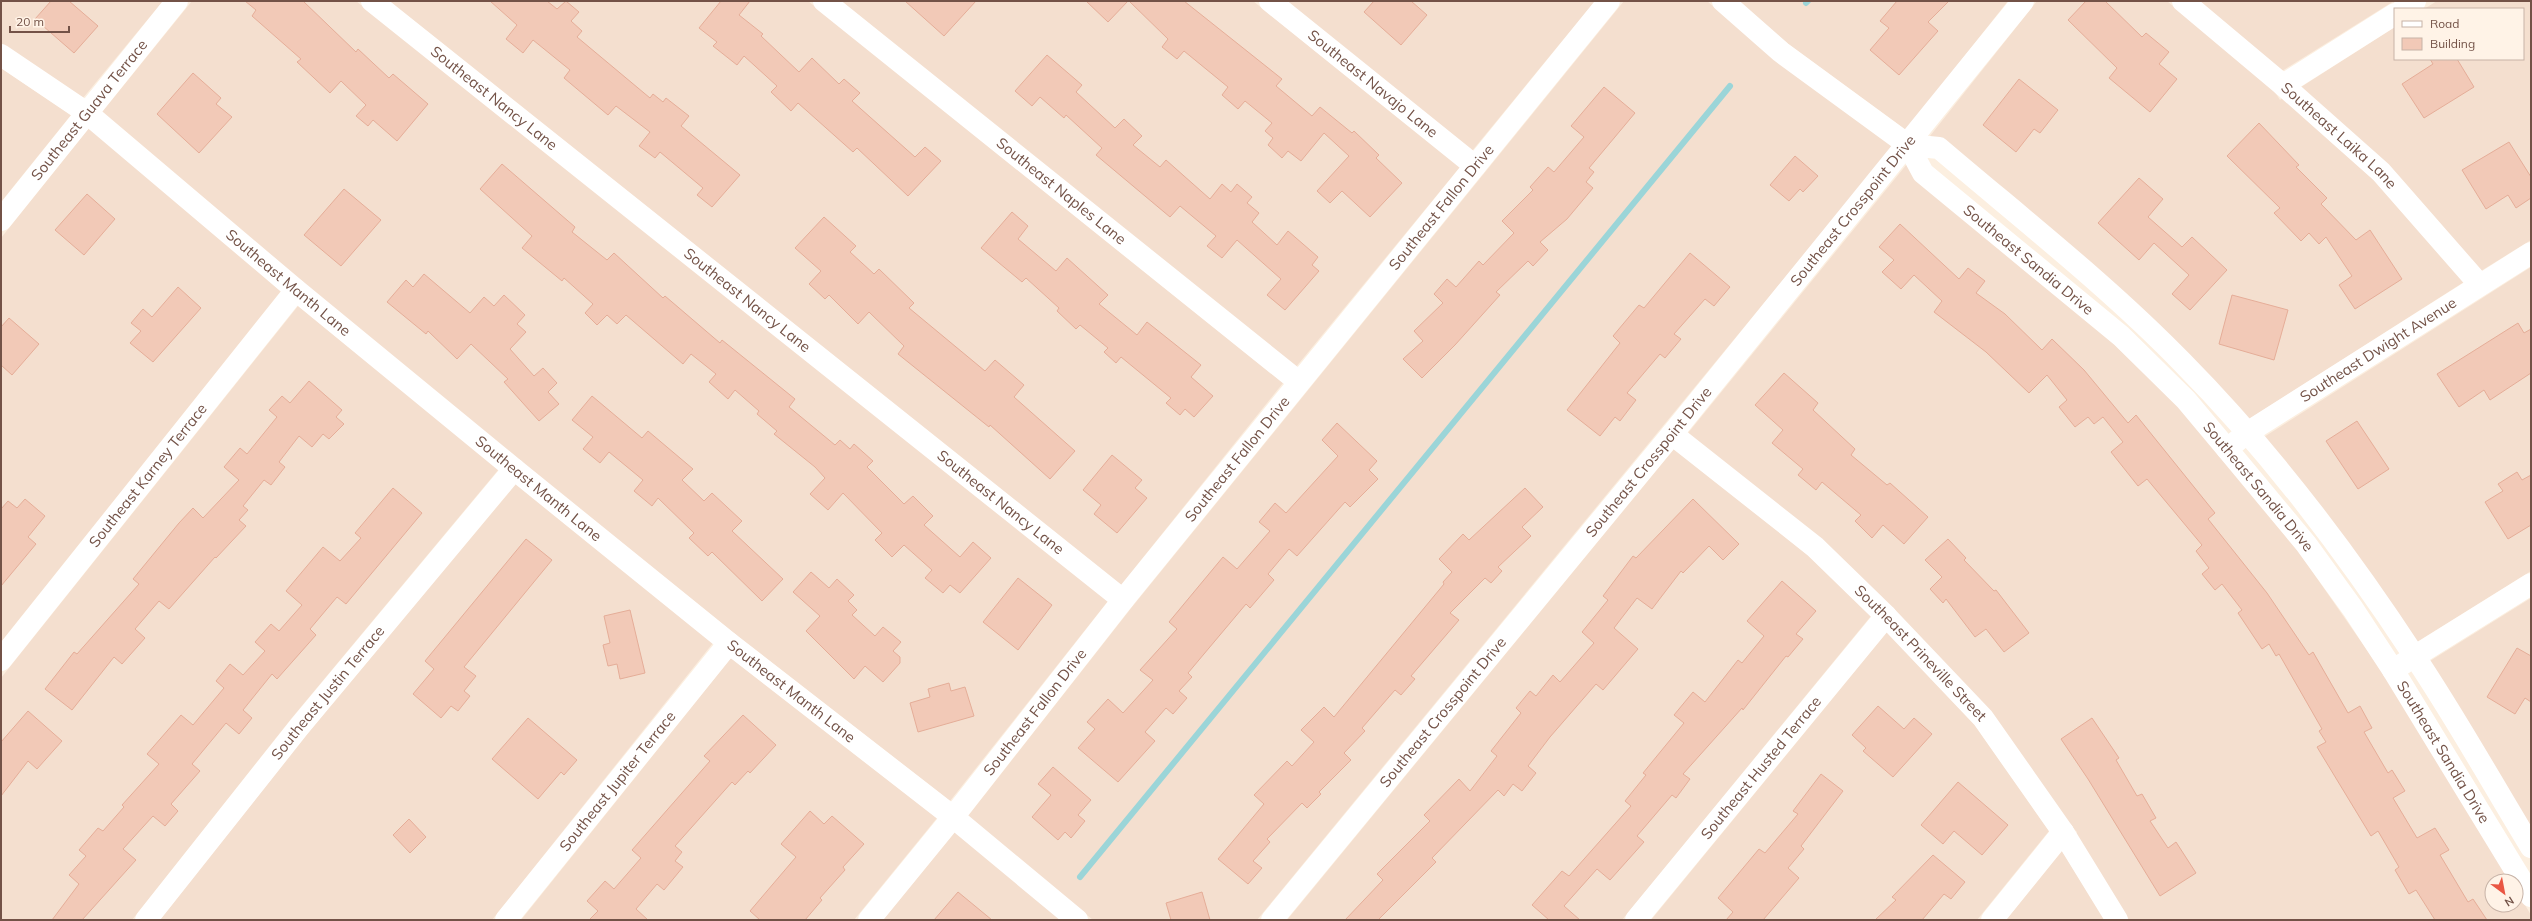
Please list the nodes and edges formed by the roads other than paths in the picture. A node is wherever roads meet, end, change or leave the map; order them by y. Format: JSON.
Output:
{"nodes":[{"id":1,"x":177,"y":1,"type":"edge"},
{"id":2,"x":372,"y":1,"type":"edge"},
{"id":3,"x":824,"y":1,"type":"edge"},
{"id":4,"x":1270,"y":1,"type":"edge"},
{"id":5,"x":1609,"y":1,"type":"edge"},
{"id":6,"x":1723,"y":1,"type":"edge"},
{"id":7,"x":2023,"y":1,"type":"edge"},
{"id":8,"x":2183,"y":1,"type":"edge"},
{"id":9,"x":2415,"y":1,"type":"edge"},
{"id":10,"x":2404,"y":8,"type":"edge"},
{"id":11,"x":2394,"y":15,"type":"edge"},
{"id":12,"x":1,"y":55,"type":"edge"},
{"id":13,"x":2283,"y":85,"type":"junction"},
{"id":14,"x":87,"y":113,"type":"junction"},
{"id":15,"x":1908,"y":145,"type":"junction"},
{"id":16,"x":1475,"y":166,"type":"junction"},
{"id":17,"x":1,"y":220,"type":"edge"},
{"id":18,"x":2531,"y":253,"type":"edge"},
{"id":19,"x":2480,"y":285,"type":"junction"},
{"id":20,"x":296,"y":290,"type":"junction"},
{"id":21,"x":1299,"y":382,"type":"junction"},
{"id":22,"x":2248,"y":433,"type":"junction"},
{"id":23,"x":1672,"y":434,"type":"junction"},
{"id":24,"x":2227,"y":449,"type":"junction"},
{"id":25,"x":514,"y":469,"type":"junction"},
{"id":26,"x":2531,"y":584,"type":"edge"},
{"id":27,"x":1123,"y":600,"type":"junction"},
{"id":28,"x":1886,"y":616,"type":"junction"},
{"id":29,"x":728,"y":643,"type":"junction"},
{"id":30,"x":2415,"y":656,"type":"junction"},
{"id":31,"x":1,"y":660,"type":"edge"},
{"id":32,"x":2393,"y":670,"type":"junction"},
{"id":33,"x":953,"y":817,"type":"junction"},
{"id":34,"x":2062,"y":832,"type":"junction"},
{"id":35,"x":2531,"y":847,"type":"edge"},
{"id":36,"x":2531,"y":896,"type":"edge"},
{"id":37,"x":146,"y":920,"type":"edge"},
{"id":38,"x":506,"y":920,"type":"edge"},
{"id":39,"x":868,"y":920,"type":"edge"},
{"id":40,"x":1077,"y":920,"type":"edge"},
{"id":41,"x":1272,"y":920,"type":"edge"},
{"id":42,"x":1636,"y":920,"type":"edge"},
{"id":43,"x":1992,"y":920,"type":"edge"},
{"id":44,"x":2117,"y":920,"type":"edge"}],
"edges":[{"from":1,"to":14,"type":"street","name":"Southeast Guava Terrace"},
{"from":2,"to":27,"type":"street","name":"Southeast Nancy Lane"},
{"from":3,"to":21,"type":"street","name":"Southeast Naples Lane"},
{"from":4,"to":16,"type":"street","name":"Southeast Navajo Lane"},
{"from":5,"to":16,"type":"street","name":"Southeast Fallon Drive"},
{"from":6,"to":15,"type":"street","name":"Southeast Sandia Drive"},
{"from":7,"to":15,"type":"street","name":"Southeast Crosspoint Drive"},
{"from":8,"to":13,"type":"street","name":"Southeast Laika Lane"},
{"from":9,"to":10,"type":"street"},
{"from":11,"to":13,"type":"street"},
{"from":12,"to":14,"type":"street","name":"Southeast Manth Lane"},
{"from":13,"to":19,"type":"street","name":"Southeast Laika Lane"},
{"from":14,"to":17,"type":"street","name":"Southeast Guava Terrace"},
{"from":14,"to":20,"type":"street","name":"Southeast Manth Lane"},
{"from":15,"to":22,"type":"street","name":"Southeast Sandia Drive"},
{"from":15,"to":23,"type":"street","name":"Southeast Crosspoint Drive"},
{"from":15,"to":24,"type":"street","name":"Southeast Sandia Drive"},
{"from":16,"to":21,"type":"street","name":"Southeast Fallon Drive"},
{"from":18,"to":19,"type":"street","name":"Southeast Dwight Avenue"},
{"from":19,"to":22,"type":"street","name":"Southeast Dwight Avenue"},
{"from":20,"to":25,"type":"street","name":"Southeast Manth Lane"},
{"from":20,"to":31,"type":"street","name":"Southeast Karney Terrace"},
{"from":21,"to":27,"type":"street","name":"Southeast Fallon Drive"},
{"from":22,"to":24,"type":"street","name":"Southeast Dwight Avenue"},
{"from":22,"to":30,"type":"street","name":"Southeast Sandia Drive"},
{"from":23,"to":28,"type":"street","name":"Southeast Prineville Street"},
{"from":23,"to":41,"type":"street","name":"Southeast Crosspoint Drive"},
{"from":24,"to":32,"type":"street","name":"Southeast Sandia Drive"},
{"from":25,"to":29,"type":"street","name":"Southeast Manth Lane"},
{"from":25,"to":37,"type":"street","name":"Southeast Justin Terrace"},
{"from":26,"to":30,"type":"street"},
{"from":27,"to":33,"type":"street","name":"Southeast Fallon Drive"},
{"from":28,"to":34,"type":"street","name":"Southeast Prineville Street"},
{"from":28,"to":42,"type":"street","name":"Southeast Husted Terrace"},
{"from":29,"to":33,"type":"street","name":"Southeast Manth Lane"},
{"from":29,"to":38,"type":"street","name":"Southeast Jupiter Terrace"},
{"from":30,"to":32,"type":"street"},
{"from":30,"to":35,"type":"street","name":"Southeast Sandia Drive"},
{"from":32,"to":36,"type":"street","name":"Southeast Sandia Drive"},
{"from":33,"to":39,"type":"street","name":"Southeast Fallon Drive"},
{"from":33,"to":40,"type":"street","name":"Southeast Manth Lane"},
{"from":34,"to":43,"type":"street"},
{"from":34,"to":44,"type":"street","name":"Southeast Prineville Street"}]}
